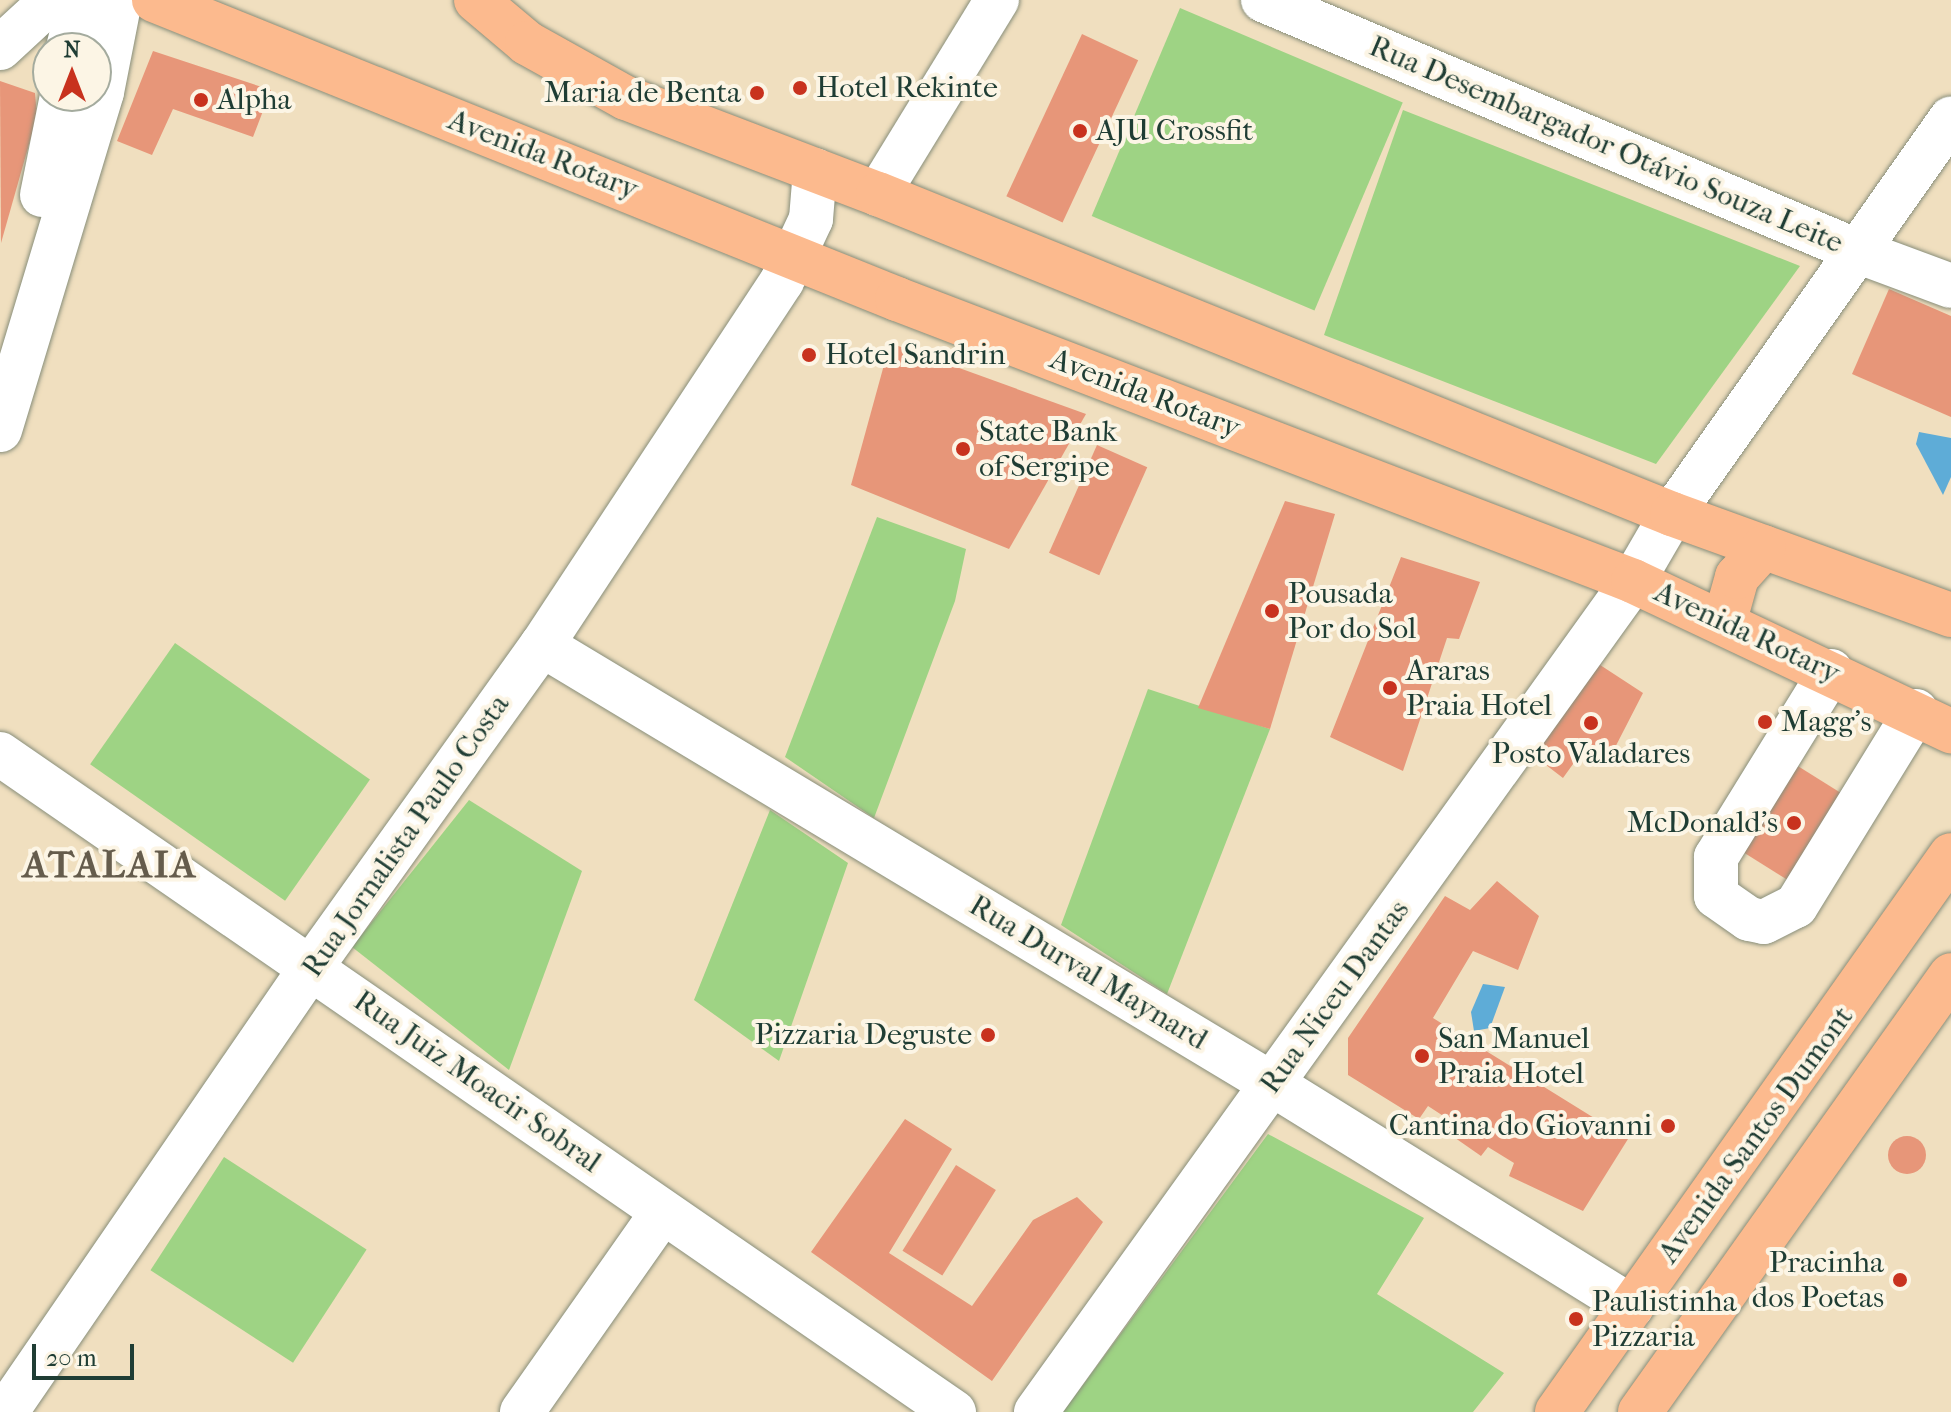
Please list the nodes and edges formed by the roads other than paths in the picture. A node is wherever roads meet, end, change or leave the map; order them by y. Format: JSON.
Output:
{"nodes":[{"id":1,"x":52,"y":0,"type":"edge"},
{"id":2,"x":80,"y":0,"type":"edge"},
{"id":3,"x":120,"y":0,"type":"edge"},
{"id":4,"x":154,"y":0,"type":"edge"},
{"id":5,"x":476,"y":0,"type":"edge"},
{"id":6,"x":997,"y":0,"type":"edge"},
{"id":7,"x":1263,"y":0,"type":"edge"},
{"id":8,"x":72,"y":32,"type":"edge"},
{"id":9,"x":0,"y":48,"type":"edge"},
{"id":10,"x":59,"y":112,"type":"edge"},
{"id":11,"x":1951,"y":118,"type":"edge"},
{"id":12,"x":815,"y":170,"type":"junction"},
{"id":13,"x":878,"y":194,"type":"junction"},
{"id":14,"x":1857,"y":251,"type":"junction"},
{"id":15,"x":798,"y":255,"type":"junction"},
{"id":16,"x":1951,"y":286,"type":"edge"},
{"id":17,"x":0,"y":340,"type":"edge"},
{"id":18,"x":0,"y":430,"type":"edge"},
{"id":19,"x":1672,"y":514,"type":"junction"},
{"id":20,"x":1764,"y":547,"type":"junction"},
{"id":21,"x":1633,"y":581,"type":"junction"},
{"id":22,"x":1951,"y":615,"type":"edge"},
{"id":23,"x":1725,"y":620,"type":"junction"},
{"id":24,"x":542,"y":645,"type":"junction"},
{"id":25,"x":1831,"y":671,"type":"junction"},
{"id":26,"x":1936,"y":714,"type":"edge"},
{"id":27,"x":0,"y":754,"type":"edge"},
{"id":28,"x":1951,"y":855,"type":"edge"},
{"id":29,"x":312,"y":966,"type":"junction"},
{"id":30,"x":1951,"y":975,"type":"edge"},
{"id":31,"x":1272,"y":1084,"type":"junction"},
{"id":32,"x":662,"y":1213,"type":"junction"},
{"id":33,"x":1632,"y":1307,"type":"junction"},
{"id":34,"x":6,"y":1412,"type":"edge"},
{"id":35,"x":522,"y":1412,"type":"edge"},
{"id":36,"x":954,"y":1412,"type":"edge"},
{"id":37,"x":1036,"y":1412,"type":"edge"},
{"id":38,"x":1557,"y":1412,"type":"edge"},
{"id":39,"x":1640,"y":1412,"type":"edge"}],
"edges":[{"from":1,"to":9,"type":"street"},
{"from":2,"to":8,"type":"street"},
{"from":3,"to":18,"type":"street"},
{"from":4,"to":15,"type":"main road","name":"Avenida Rotary"},
{"from":5,"to":12,"type":"main road"},
{"from":6,"to":13,"type":"street"},
{"from":7,"to":14,"type":"street","name":"Rua Desembargador Otávio Souza Leite"},
{"from":10,"to":17,"type":"street"},
{"from":11,"to":14,"type":"street","name":"Rua Niceu Dantas"},
{"from":12,"to":13,"type":"main road"},
{"from":12,"to":15,"type":"street","name":"Rua Jornalista Paulo Costa"},
{"from":13,"to":19,"type":"main road"},
{"from":14,"to":16,"type":"street","name":"Rua Desembargador Otávio Souza Leite"},
{"from":14,"to":19,"type":"street","name":"Rua Niceu Dantas"},
{"from":15,"to":21,"type":"main road","name":"Avenida Rotary"},
{"from":15,"to":24,"type":"street","name":"Rua Jornalista Paulo Costa"},
{"from":19,"to":20,"type":"main road"},
{"from":19,"to":21,"type":"street","name":"Rua Niceu Dantas"},
{"from":20,"to":22,"type":"main road"},
{"from":20,"to":23,"type":"main road"},
{"from":21,"to":23,"type":"main road","name":"Avenida Rotary"},
{"from":21,"to":31,"type":"street","name":"Rua Niceu Dantas"},
{"from":23,"to":25,"type":"main road","name":"Avenida Rotary"},
{"from":24,"to":29,"type":"street","name":"Rua Jornalista Paulo Costa"},
{"from":24,"to":31,"type":"street","name":"Rua Durval Maynard"},
{"from":25,"to":26,"type":"main road","name":"Avenida Rotary"},
{"from":25,"to":26,"type":"street"},
{"from":27,"to":29,"type":"street","name":"Rua Juiz Moacir Sobral"},
{"from":28,"to":33,"type":"main road","name":"Avenida Santos Dumont"},
{"from":29,"to":32,"type":"street","name":"Rua Juiz Moacir Sobral"},
{"from":29,"to":34,"type":"street","name":"Rua Jornalista Paulo Costa"},
{"from":30,"to":39,"type":"main road"},
{"from":31,"to":33,"type":"street","name":"Rua Durval Maynard"},
{"from":31,"to":37,"type":"street","name":"Rua Niceu Dantas"},
{"from":32,"to":35,"type":"street"},
{"from":32,"to":36,"type":"street","name":"Rua Juiz Moacir Sobral"},
{"from":33,"to":38,"type":"main road","name":"Avenida Santos Dumont"}]}
